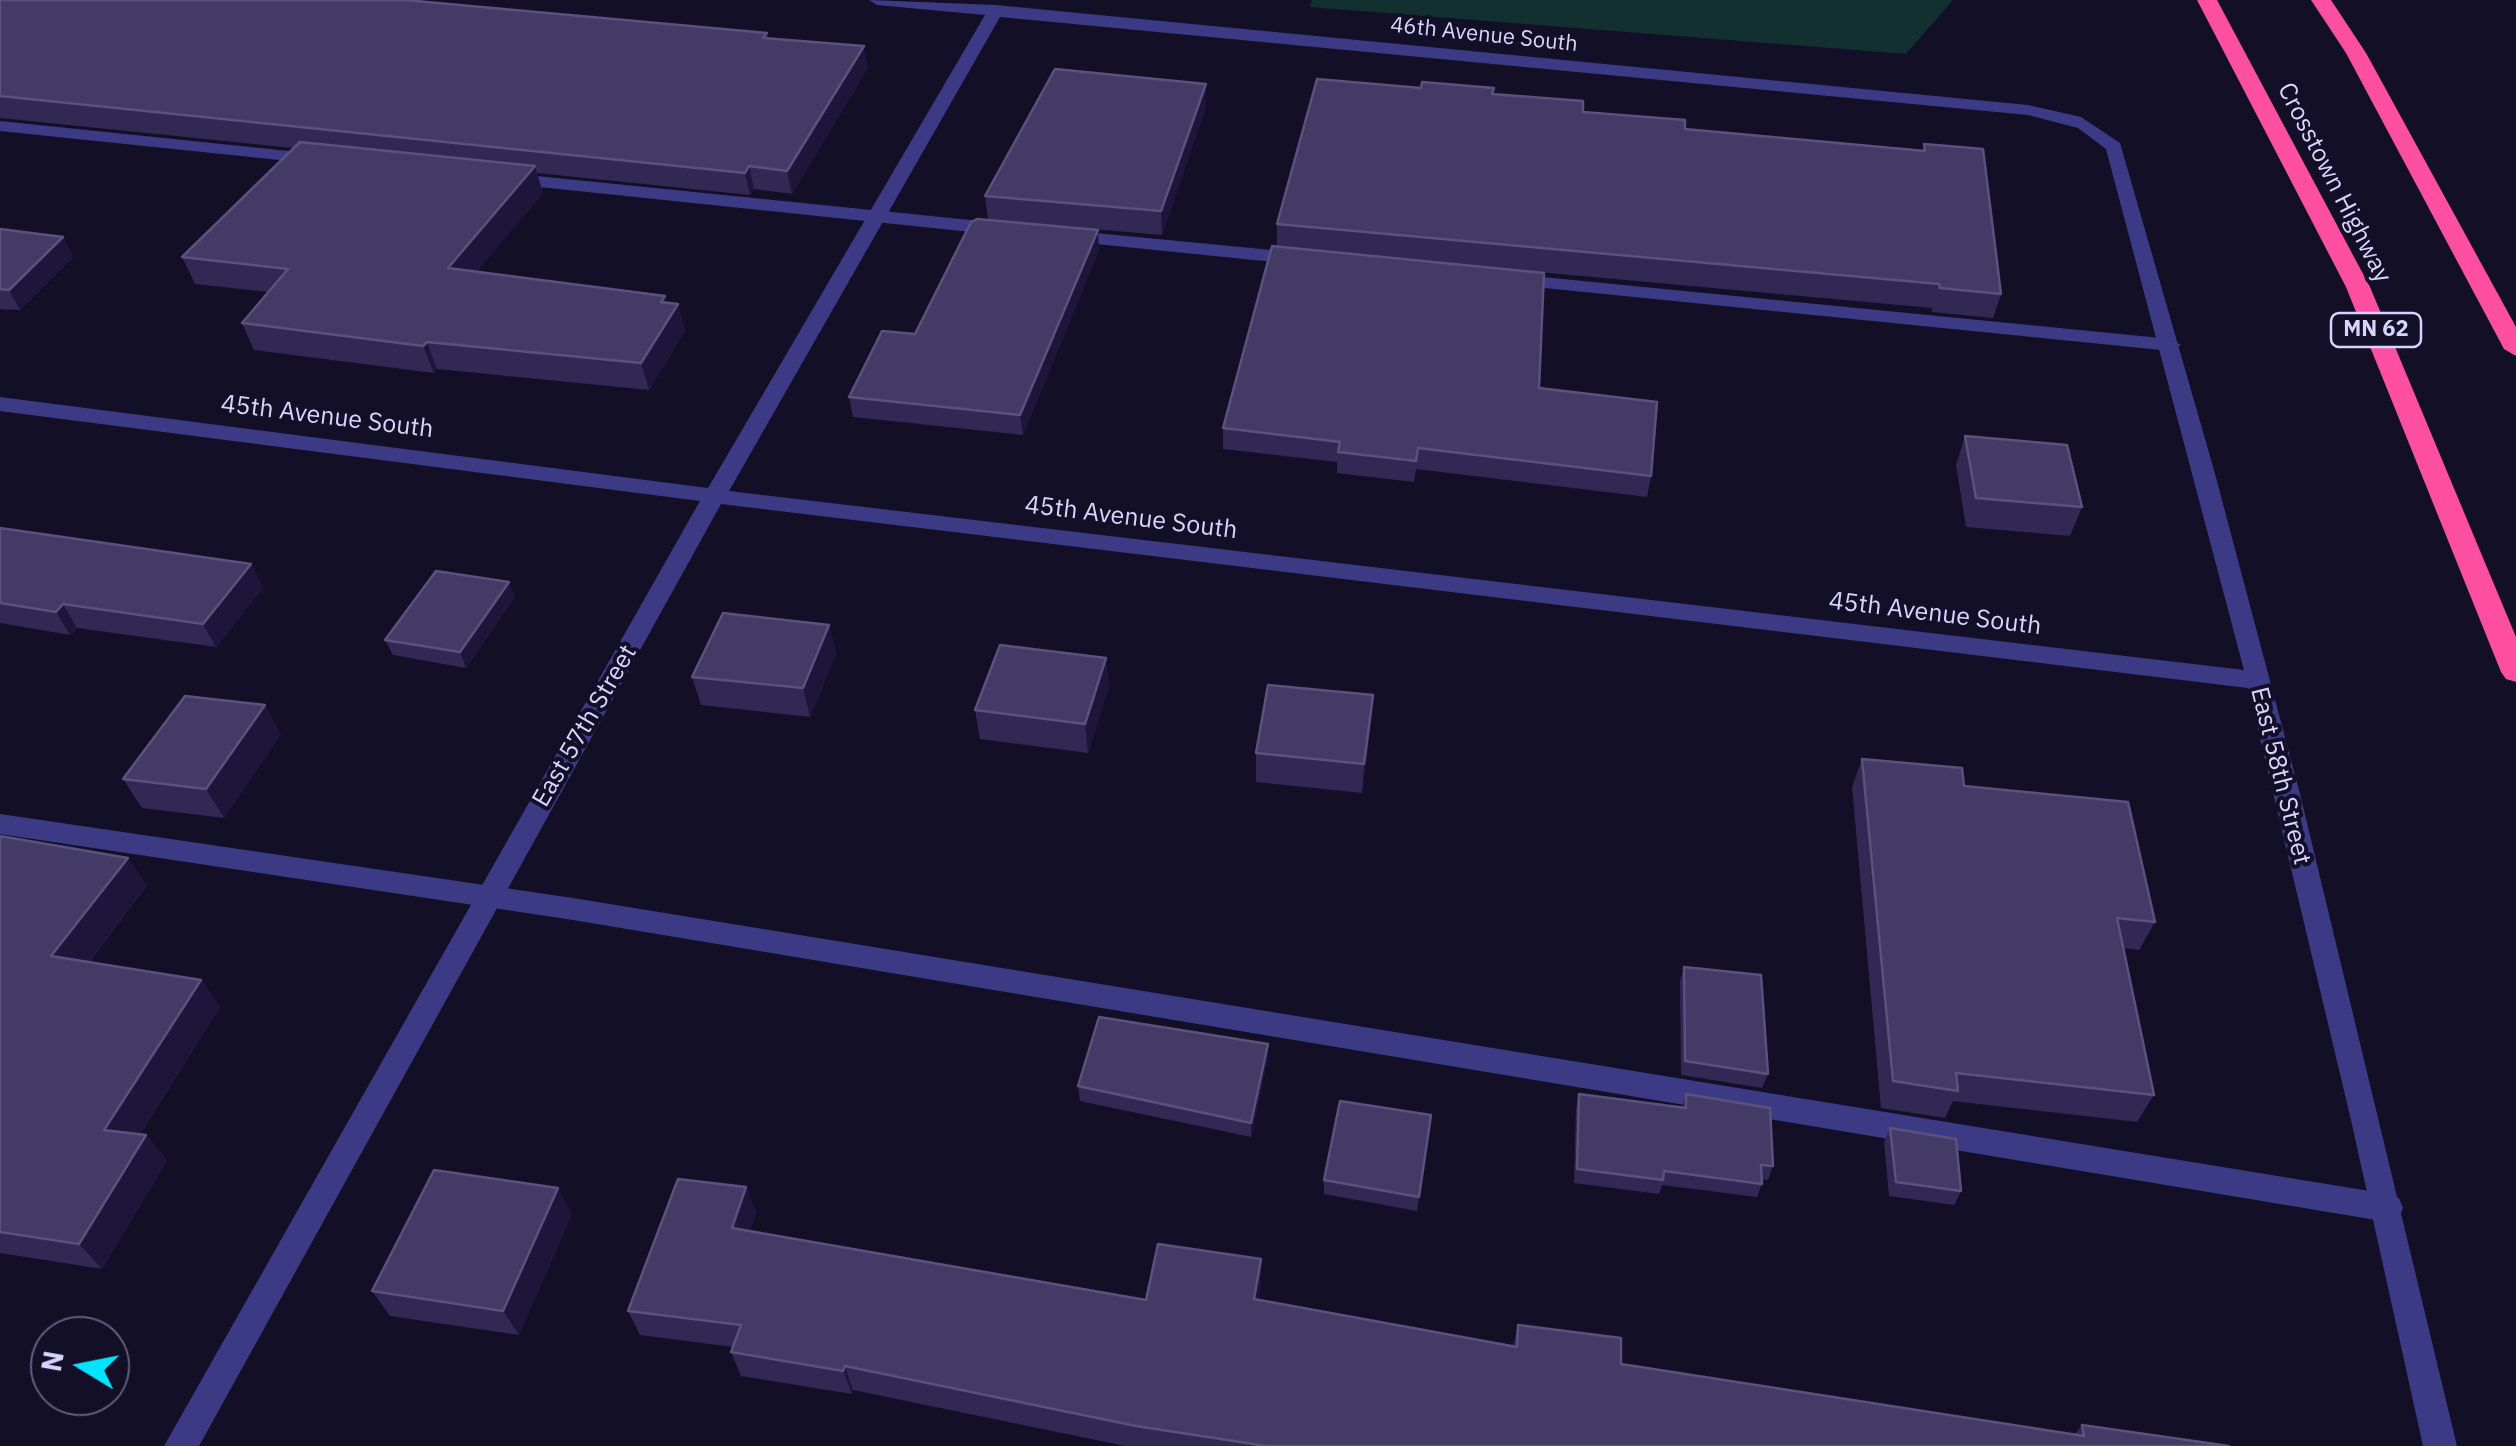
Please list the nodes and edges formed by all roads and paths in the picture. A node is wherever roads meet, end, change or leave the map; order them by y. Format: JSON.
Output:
{"nodes":[{"id":1,"x":877,"y":0,"type":"edge"},
{"id":2,"x":2208,"y":0,"type":"edge"},
{"id":3,"x":2321,"y":0,"type":"edge"},
{"id":4,"x":996,"y":10,"type":"junction"},
{"id":5,"x":2085,"y":122,"type":"joint"},
{"id":6,"x":0,"y":126,"type":"edge"},
{"id":7,"x":330,"y":160,"type":"edge"},
{"id":8,"x":486,"y":177,"type":"edge"},
{"id":9,"x":872,"y":218,"type":"junction"},
{"id":10,"x":1328,"y":262,"type":"edge"},
{"id":11,"x":1484,"y":277,"type":"edge"},
{"id":12,"x":2171,"y":345,"type":"junction"},
{"id":13,"x":2516,"y":349,"type":"edge"},
{"id":14,"x":0,"y":404,"type":"edge"},
{"id":15,"x":716,"y":495,"type":"junction"},
{"id":16,"x":2516,"y":672,"type":"edge"},
{"id":17,"x":2256,"y":680,"type":"junction"},
{"id":18,"x":0,"y":824,"type":"edge"},
{"id":19,"x":488,"y":896,"type":"junction"},
{"id":20,"x":2388,"y":1208,"type":"junction"},
{"id":21,"x":181,"y":1446,"type":"edge"},
{"id":22,"x":2440,"y":1446,"type":"edge"}],
"edges":[{"from":1,"to":4,"type":"street","name":"46th Avenue South"},
{"from":2,"to":16,"type":"highway","name":"Crosstown Highway","number":"MN 62"},
{"from":3,"to":13,"type":"highway"},
{"from":4,"to":5,"type":"street","name":"46th Avenue South"},
{"from":4,"to":9,"type":"street","name":"East 57th Street"},
{"from":5,"to":12,"type":"street","name":"East 58th Street"},
{"from":6,"to":7,"type":"street"},
{"from":8,"to":9,"type":"street"},
{"from":9,"to":10,"type":"street"},
{"from":9,"to":15,"type":"street","name":"East 57th Street"},
{"from":11,"to":12,"type":"street"},
{"from":12,"to":17,"type":"street","name":"East 58th Street"},
{"from":14,"to":15,"type":"street","name":"45th Avenue South"},
{"from":15,"to":17,"type":"street","name":"45th Avenue South"},
{"from":15,"to":19,"type":"street","name":"East 57th Street"},
{"from":17,"to":20,"type":"street","name":"East 58th Street"},
{"from":18,"to":19,"type":"street"},
{"from":19,"to":20,"type":"street"},
{"from":19,"to":21,"type":"street","name":"East 57th Street"},
{"from":20,"to":22,"type":"street","name":"East 58th Street"}]}
